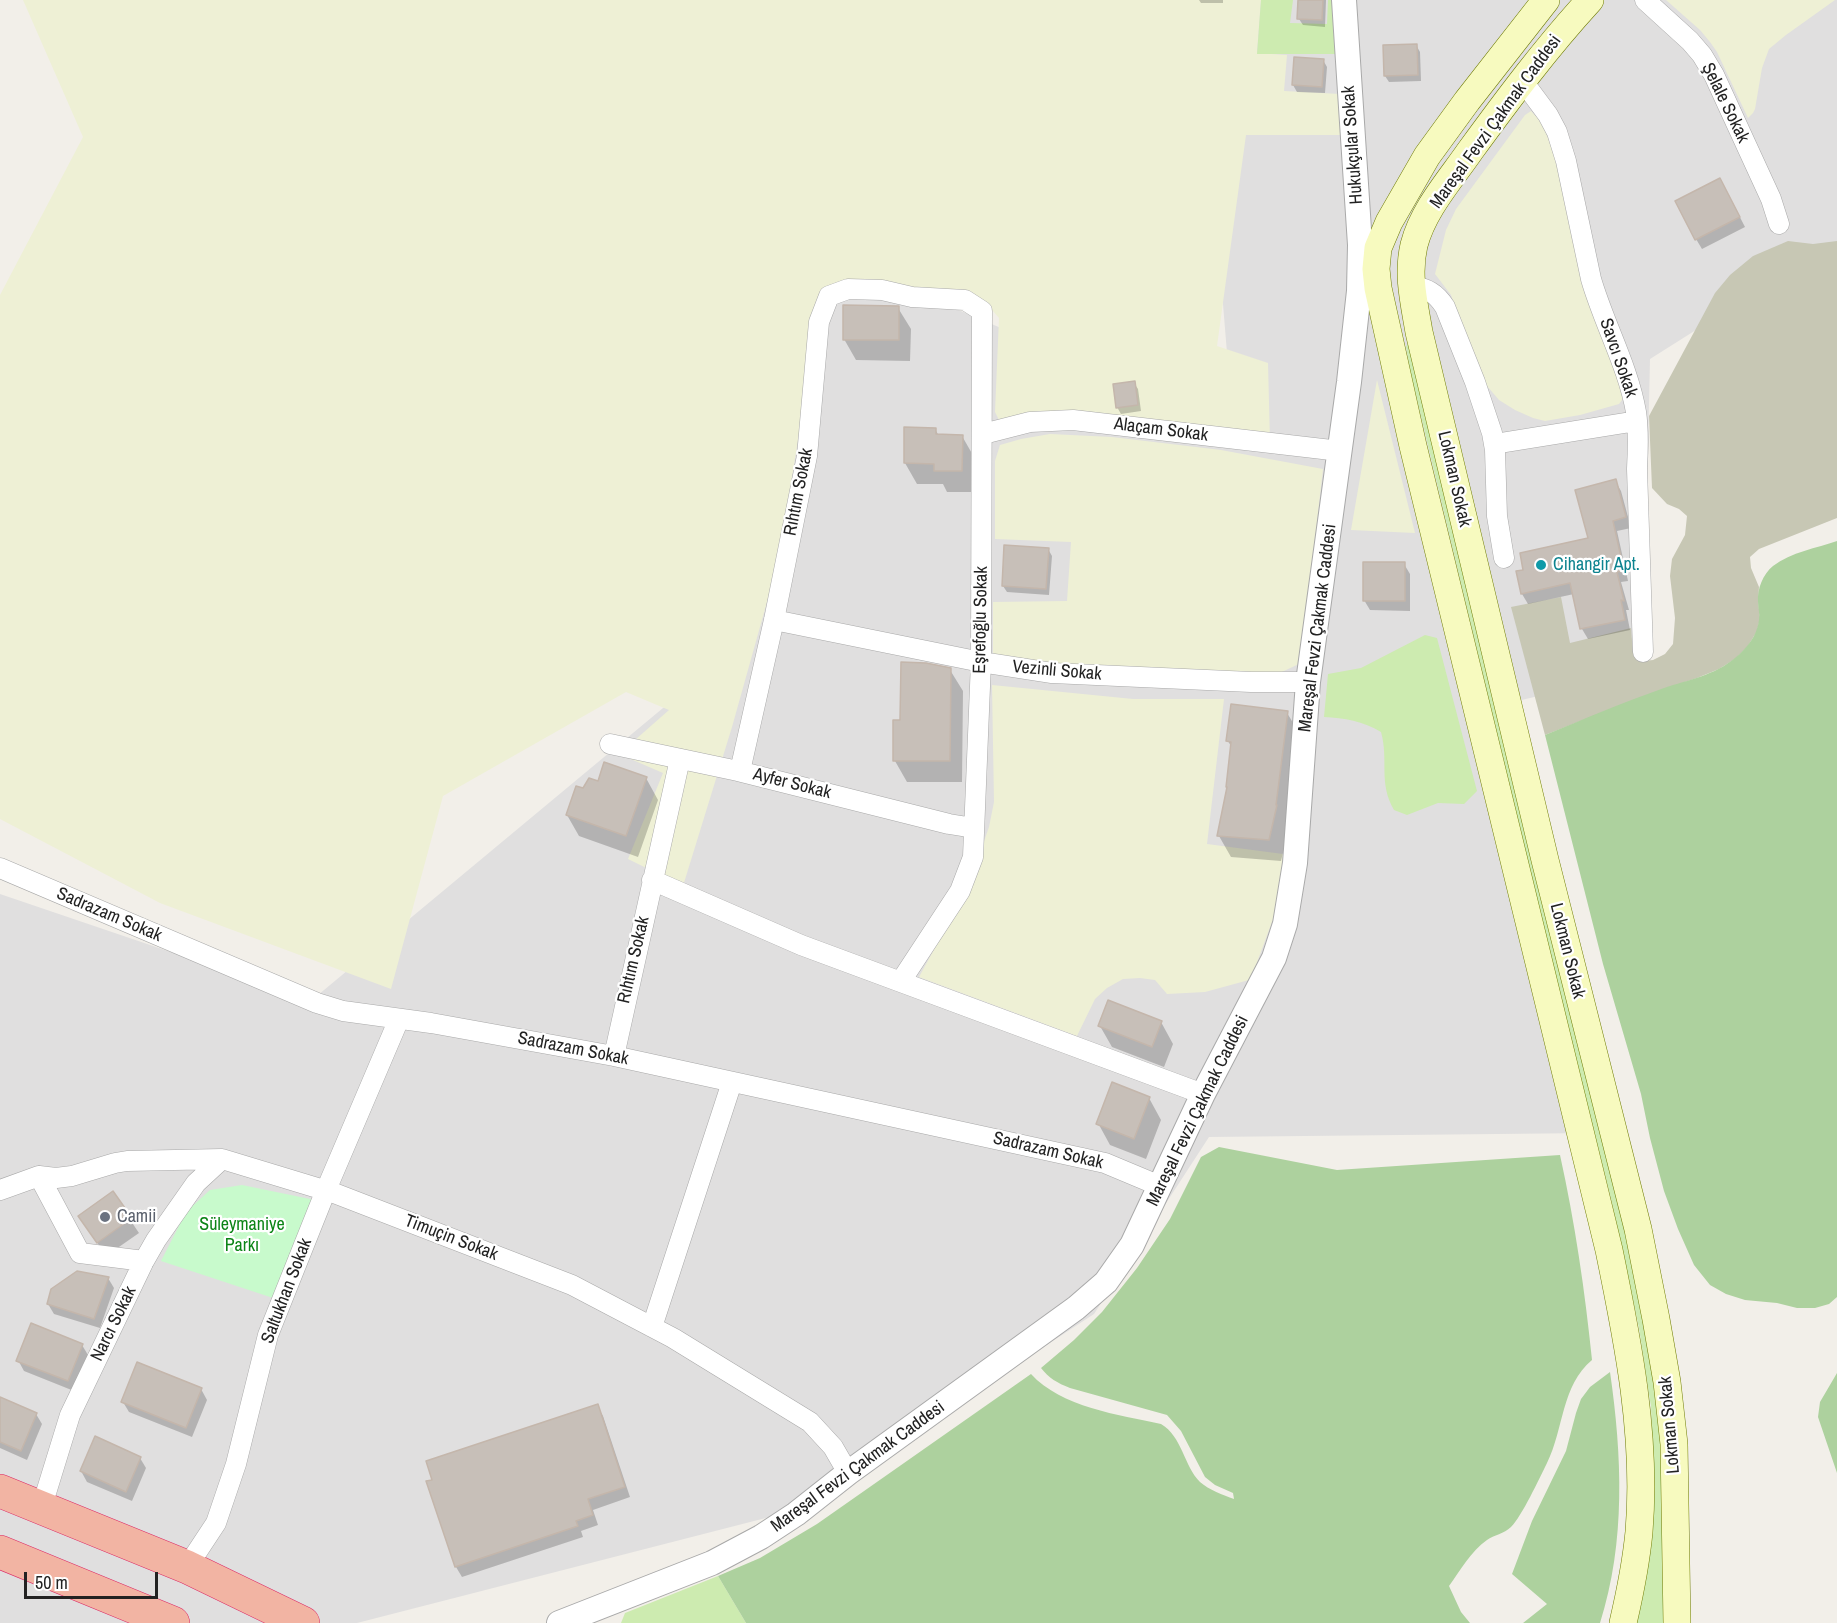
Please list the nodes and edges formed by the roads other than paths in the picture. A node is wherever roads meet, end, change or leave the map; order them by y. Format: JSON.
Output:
{"nodes":[{"id":1,"x":1344,"y":0,"type":"edge"},
{"id":2,"x":1546,"y":0,"type":"edge"},
{"id":3,"x":1590,"y":0,"type":"edge"},
{"id":4,"x":1646,"y":0,"type":"edge"},
{"id":5,"x":1522,"y":80,"type":"junction"},
{"id":6,"x":1779,"y":224,"type":"dead end"},
{"id":7,"x":1411,"y":286,"type":"junction"},
{"id":8,"x":1369,"y":290,"type":"junction"},
{"id":9,"x":912,"y":297,"type":"joint"},
{"id":10,"x":1637,"y":421,"type":"junction"},
{"id":11,"x":982,"y":434,"type":"junction"},
{"id":12,"x":1494,"y":444,"type":"junction"},
{"id":13,"x":1340,"y":451,"type":"junction"},
{"id":14,"x":1504,"y":558,"type":"dead end"},
{"id":15,"x":774,"y":620,"type":"junction"},
{"id":16,"x":1643,"y":652,"type":"dead end"},
{"id":17,"x":981,"y":662,"type":"junction"},
{"id":18,"x":1308,"y":682,"type":"junction"},
{"id":19,"x":610,"y":744,"type":"dead end"},
{"id":20,"x":680,"y":759,"type":"junction"},
{"id":21,"x":740,"y":771,"type":"junction"},
{"id":22,"x":974,"y":828,"type":"junction"},
{"id":23,"x":0,"y":868,"type":"edge"},
{"id":24,"x":652,"y":880,"type":"junction"},
{"id":25,"x":900,"y":981,"type":"junction"},
{"id":26,"x":399,"y":1019,"type":"junction"},
{"id":27,"x":614,"y":1056,"type":"junction"},
{"id":28,"x":732,"y":1082,"type":"junction"},
{"id":29,"x":1203,"y":1094,"type":"junction"},
{"id":30,"x":222,"y":1159,"type":"junction"},
{"id":31,"x":39,"y":1176,"type":"junction"},
{"id":32,"x":1160,"y":1186,"type":"junction"},
{"id":33,"x":0,"y":1190,"type":"edge"},
{"id":34,"x":326,"y":1190,"type":"junction"},
{"id":35,"x":144,"y":1261,"type":"junction"},
{"id":36,"x":652,"y":1327,"type":"junction"},
{"id":37,"x":848,"y":1473,"type":"junction"},
{"id":38,"x":0,"y":1491,"type":"edge"},
{"id":39,"x":41,"y":1509,"type":"junction"},
{"id":40,"x":0,"y":1552,"type":"edge"},
{"id":41,"x":1676,"y":1564,"type":"junction"},
{"id":42,"x":187,"y":1567,"type":"junction"},
{"id":43,"x":0,"y":1572,"type":"edge"},
{"id":44,"x":66,"y":1579,"type":"junction"},
{"id":45,"x":300,"y":1621,"type":"edge"},
{"id":46,"x":173,"y":1623,"type":"edge"},
{"id":47,"x":559,"y":1623,"type":"edge"},
{"id":48,"x":1623,"y":1623,"type":"edge"},
{"id":49,"x":1677,"y":1623,"type":"edge"},
{"id":50,"x":1695,"y":1623,"type":"edge"}],
"edges":[{"from":1,"to":8,"type":"street","name":"Hukukçular Sokak"},
{"from":2,"to":8,"type":"main road","name":"Mareşal Fevzi Çakmak Caddesi"},
{"from":3,"to":5,"type":"main road","name":"Mareşal Fevzi Çakmak Caddesi"},
{"from":4,"to":6,"type":"street","name":"Şelale Sokak"},
{"from":5,"to":7,"type":"main road","name":"Mareşal Fevzi Çakmak Caddesi"},
{"from":5,"to":10,"type":"street","name":"Savcı Sokak"},
{"from":7,"to":8,"type":"street","name":"Lokman Sokak"},
{"from":7,"to":12,"type":"street","name":"Lokman Sokak"},
{"from":7,"to":41,"type":"main road","name":"Lokman Sokak"},
{"from":8,"to":13,"type":"street","name":"Mareşal Fevzi Çakmak Caddesi"},
{"from":8,"to":48,"type":"main road","name":"Lokman Sokak"},
{"from":9,"to":11,"type":"street","name":"Eşrefoğlu Sokak"},
{"from":9,"to":15,"type":"street","name":"Rıhtım Sokak"},
{"from":10,"to":12,"type":"street"},
{"from":10,"to":16,"type":"street","name":"Savcı Sokak"},
{"from":11,"to":13,"type":"street","name":"Alaçam Sokak"},
{"from":11,"to":17,"type":"street","name":"Eşrefoğlu Sokak"},
{"from":12,"to":14,"type":"street","name":"Lokman Sokak"},
{"from":13,"to":18,"type":"street","name":"Mareşal Fevzi Çakmak Caddesi"},
{"from":15,"to":17,"type":"street","name":"Vezinli Sokak"},
{"from":15,"to":21,"type":"street","name":"Rıhtım Sokak"},
{"from":17,"to":18,"type":"street","name":"Vezinli Sokak"},
{"from":17,"to":22,"type":"street","name":"Eşrefoğlu Sokak"},
{"from":18,"to":29,"type":"street","name":"Mareşal Fevzi Çakmak Caddesi"},
{"from":19,"to":20,"type":"street","name":"Ayfer Sokak"},
{"from":20,"to":21,"type":"street","name":"Ayfer Sokak"},
{"from":20,"to":24,"type":"street","name":"Rıhtım Sokak"},
{"from":21,"to":22,"type":"street","name":"Ayfer Sokak"},
{"from":22,"to":25,"type":"street","name":"Eşrefoğlu Sokak"},
{"from":23,"to":26,"type":"street","name":"Sadrazam Sokak"},
{"from":24,"to":25,"type":"street"},
{"from":24,"to":27,"type":"street","name":"Rıhtım Sokak"},
{"from":25,"to":29,"type":"street"},
{"from":26,"to":27,"type":"street","name":"Sadrazam Sokak"},
{"from":26,"to":34,"type":"street","name":"Saltukhan Sokak"},
{"from":27,"to":28,"type":"street","name":"Sadrazam Sokak"},
{"from":28,"to":32,"type":"street","name":"Sadrazam Sokak"},
{"from":28,"to":36,"type":"street"},
{"from":29,"to":32,"type":"street","name":"Mareşal Fevzi Çakmak Caddesi"},
{"from":30,"to":31,"type":"street","name":"Timuçin Sokak"},
{"from":30,"to":34,"type":"street","name":"Timuçin Sokak"},
{"from":30,"to":35,"type":"street","name":"Narcı Sokak"},
{"from":31,"to":33,"type":"street","name":"Timuçin Sokak"},
{"from":31,"to":35,"type":"street"},
{"from":32,"to":37,"type":"street","name":"Mareşal Fevzi Çakmak Caddesi"},
{"from":34,"to":36,"type":"street","name":"Timuçin Sokak"},
{"from":34,"to":42,"type":"street","name":"Saltukhan Sokak"},
{"from":35,"to":39,"type":"street","name":"Narcı Sokak"},
{"from":36,"to":37,"type":"street","name":"Timuçin Sokak"},
{"from":37,"to":47,"type":"street","name":"Mareşal Fevzi Çakmak Caddesi"},
{"from":38,"to":39,"type":"highway"},
{"from":39,"to":42,"type":"highway"},
{"from":40,"to":44,"type":"highway"},
{"from":41,"to":49,"type":"main road","name":"Lokman Sokak"},
{"from":41,"to":50,"type":"main road"},
{"from":42,"to":45,"type":"highway"},
{"from":43,"to":44,"type":"highway"},
{"from":44,"to":46,"type":"highway"}]}
